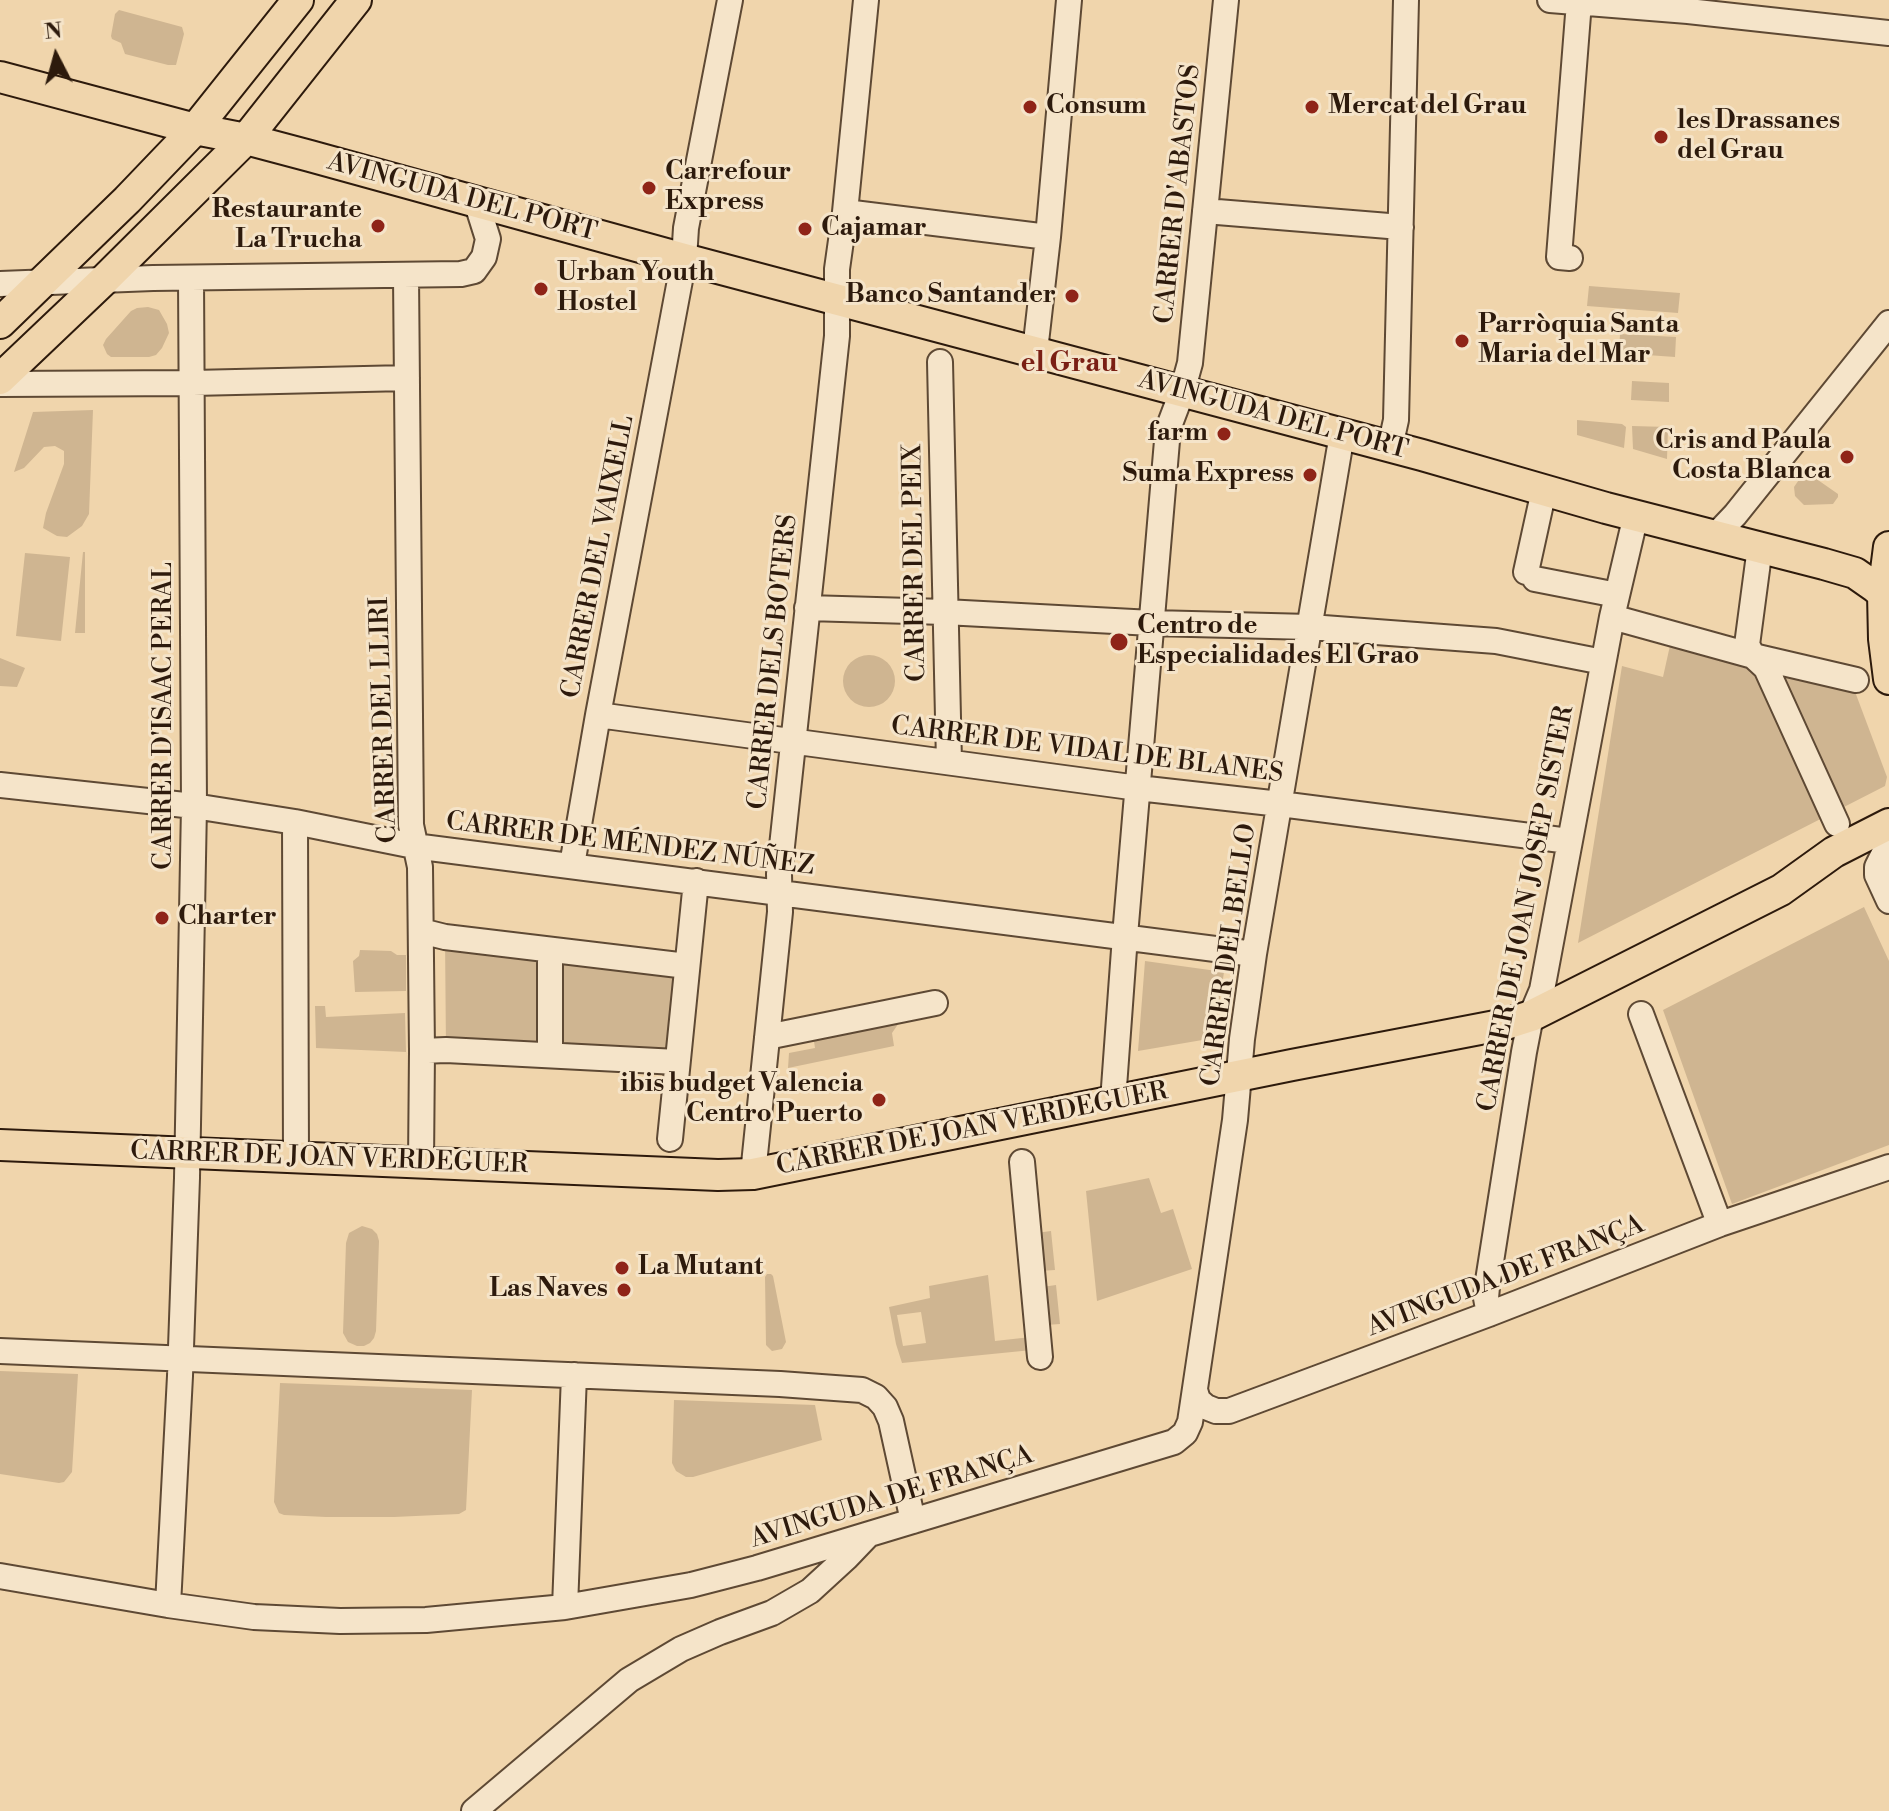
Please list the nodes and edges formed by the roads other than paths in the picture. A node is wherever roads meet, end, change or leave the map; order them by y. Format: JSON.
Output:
{"nodes":[{"id":1,"x":298,"y":0,"type":"edge"},
{"id":2,"x":356,"y":0,"type":"edge"},
{"id":3,"x":730,"y":0,"type":"edge"},
{"id":4,"x":866,"y":0,"type":"edge"},
{"id":5,"x":1069,"y":0,"type":"edge"},
{"id":6,"x":1226,"y":0,"type":"edge"},
{"id":7,"x":1406,"y":0,"type":"edge"},
{"id":8,"x":1550,"y":0,"type":"edge"},
{"id":9,"x":1565,"y":1,"type":"edge"},
{"id":10,"x":1689,"y":5,"type":"edge"},
{"id":11,"x":1889,"y":33,"type":"edge"},
{"id":12,"x":0,"y":77,"type":"edge"},
{"id":13,"x":195,"y":129,"type":"junction"},
{"id":14,"x":246,"y":139,"type":"junction"},
{"id":15,"x":476,"y":201,"type":"junction"},
{"id":16,"x":1205,"y":211,"type":"junction"},
{"id":17,"x":845,"y":212,"type":"junction"},
{"id":18,"x":1401,"y":227,"type":"junction"},
{"id":19,"x":1048,"y":237,"type":"junction"},
{"id":20,"x":1570,"y":258,"type":"dead end"},
{"id":21,"x":684,"y":259,"type":"junction"},
{"id":22,"x":406,"y":276,"type":"junction"},
{"id":23,"x":191,"y":278,"type":"junction"},
{"id":24,"x":103,"y":281,"type":"junction"},
{"id":25,"x":41,"y":283,"type":"junction"},
{"id":26,"x":0,"y":284,"type":"edge"},
{"id":27,"x":837,"y":299,"type":"junction"},
{"id":28,"x":0,"y":323,"type":"edge"},
{"id":29,"x":1889,"y":323,"type":"edge"},
{"id":30,"x":1035,"y":351,"type":"junction"},
{"id":31,"x":940,"y":362,"type":"dead end"},
{"id":32,"x":407,"y":378,"type":"junction"},
{"id":33,"x":0,"y":381,"type":"edge"},
{"id":34,"x":193,"y":383,"type":"junction"},
{"id":35,"x":1182,"y":392,"type":"junction"},
{"id":36,"x":1342,"y":434,"type":"junction"},
{"id":37,"x":1390,"y":447,"type":"junction"},
{"id":38,"x":1544,"y":490,"type":"junction"},
{"id":39,"x":1636,"y":515,"type":"junction"},
{"id":40,"x":1715,"y":536,"type":"junction"},
{"id":41,"x":1760,"y":547,"type":"junction"},
{"id":42,"x":1882,"y":577,"type":"edge"},
{"id":43,"x":1614,"y":606,"type":"junction"},
{"id":44,"x":807,"y":608,"type":"junction"},
{"id":45,"x":945,"y":612,"type":"junction"},
{"id":46,"x":1152,"y":623,"type":"junction"},
{"id":47,"x":1310,"y":627,"type":"junction"},
{"id":48,"x":1753,"y":656,"type":"junction"},
{"id":49,"x":1603,"y":662,"type":"junction"},
{"id":50,"x":1889,"y":679,"type":"edge"},
{"id":51,"x":1856,"y":680,"type":"dead end"},
{"id":52,"x":598,"y":715,"type":"junction"},
{"id":53,"x":793,"y":742,"type":"junction"},
{"id":54,"x":949,"y":762,"type":"junction"},
{"id":55,"x":0,"y":785,"type":"edge"},
{"id":56,"x":1138,"y":788,"type":"junction"},
{"id":57,"x":1280,"y":804,"type":"junction"},
{"id":58,"x":194,"y":806,"type":"junction"},
{"id":59,"x":295,"y":822,"type":"junction"},
{"id":60,"x":1837,"y":824,"type":"dead end"},
{"id":61,"x":1889,"y":824,"type":"edge"},
{"id":62,"x":1569,"y":841,"type":"junction"},
{"id":63,"x":1889,"y":845,"type":"edge"},
{"id":64,"x":414,"y":846,"type":"junction"},
{"id":65,"x":572,"y":865,"type":"junction"},
{"id":66,"x":696,"y":881,"type":"junction"},
{"id":67,"x":1781,"y":890,"type":"junction"},
{"id":68,"x":779,"y":892,"type":"junction"},
{"id":69,"x":1889,"y":901,"type":"edge"},
{"id":70,"x":421,"y":931,"type":"junction"},
{"id":71,"x":1125,"y":936,"type":"junction"},
{"id":72,"x":550,"y":950,"type":"junction"},
{"id":73,"x":1254,"y":954,"type":"junction"},
{"id":74,"x":687,"y":966,"type":"junction"},
{"id":75,"x":935,"y":1003,"type":"dead end"},
{"id":76,"x":1641,"y":1014,"type":"dead end"},
{"id":77,"x":1531,"y":1016,"type":"junction"},
{"id":78,"x":767,"y":1037,"type":"junction"},
{"id":79,"x":422,"y":1051,"type":"junction"},
{"id":80,"x":550,"y":1055,"type":"junction"},
{"id":81,"x":677,"y":1062,"type":"junction"},
{"id":82,"x":1239,"y":1075,"type":"junction"},
{"id":83,"x":1113,"y":1101,"type":"junction"},
{"id":84,"x":670,"y":1139,"type":"dead end"},
{"id":85,"x":0,"y":1145,"type":"edge"},
{"id":86,"x":188,"y":1153,"type":"junction"},
{"id":87,"x":296,"y":1157,"type":"junction"},
{"id":88,"x":1022,"y":1162,"type":"dead end"},
{"id":89,"x":421,"y":1163,"type":"junction"},
{"id":90,"x":1889,"y":1167,"type":"edge"},
{"id":91,"x":753,"y":1174,"type":"junction"},
{"id":92,"x":1718,"y":1220,"type":"junction"},
{"id":93,"x":1489,"y":1314,"type":"junction"},
{"id":94,"x":0,"y":1351,"type":"edge"},
{"id":95,"x":1040,"y":1357,"type":"dead end"},
{"id":96,"x":181,"y":1359,"type":"junction"},
{"id":97,"x":574,"y":1375,"type":"junction"},
{"id":98,"x":1195,"y":1390,"type":"junction"},
{"id":99,"x":913,"y":1521,"type":"junction"},
{"id":100,"x":868,"y":1535,"type":"junction"},
{"id":101,"x":0,"y":1576,"type":"edge"},
{"id":102,"x":168,"y":1605,"type":"junction"},
{"id":103,"x":565,"y":1607,"type":"junction"},
{"id":104,"x":474,"y":1811,"type":"edge"}],
"edges":[{"from":1,"to":13,"type":"main road"},
{"from":2,"to":14,"type":"main road"},
{"from":3,"to":21,"type":"street","name":"CARRER DEL VAIXELL"},
{"from":4,"to":17,"type":"street","name":"CARRER DELS BOTERS"},
{"from":5,"to":19,"type":"street"},
{"from":6,"to":16,"type":"street","name":"CARRER D'ABASTOS"},
{"from":7,"to":18,"type":"street"},
{"from":8,"to":9,"type":"street"},
{"from":9,"to":10,"type":"street"},
{"from":9,"to":20,"type":"street"},
{"from":10,"to":11,"type":"street"},
{"from":12,"to":13,"type":"main road","name":"AVINGUDA DEL PORT"},
{"from":13,"to":14,"type":"main road","name":"AVINGUDA DEL PORT"},
{"from":13,"to":25,"type":"main road"},
{"from":14,"to":15,"type":"main road","name":"AVINGUDA DEL PORT"},
{"from":14,"to":24,"type":"main road"},
{"from":15,"to":21,"type":"main road","name":"AVINGUDA DEL PORT"},
{"from":15,"to":22,"type":"street"},
{"from":16,"to":18,"type":"street"},
{"from":16,"to":35,"type":"street","name":"CARRER D'ABASTOS"},
{"from":17,"to":19,"type":"street"},
{"from":17,"to":27,"type":"street","name":"CARRER DELS BOTERS"},
{"from":18,"to":37,"type":"street"},
{"from":19,"to":30,"type":"street"},
{"from":21,"to":27,"type":"main road","name":"AVINGUDA DEL PORT"},
{"from":21,"to":52,"type":"street","name":"CARRER DEL VAIXELL"},
{"from":22,"to":23,"type":"street"},
{"from":22,"to":32,"type":"street","name":"CARRER DEL LLIRI"},
{"from":23,"to":24,"type":"street"},
{"from":23,"to":34,"type":"street","name":"CARRER D'ISAAC PERAL"},
{"from":24,"to":25,"type":"street"},
{"from":24,"to":33,"type":"main road"},
{"from":25,"to":26,"type":"street"},
{"from":25,"to":28,"type":"main road"},
{"from":27,"to":30,"type":"main road","name":"AVINGUDA DEL PORT"},
{"from":27,"to":44,"type":"street","name":"CARRER DELS BOTERS"},
{"from":29,"to":40,"type":"street"},
{"from":30,"to":35,"type":"main road","name":"AVINGUDA DEL PORT"},
{"from":31,"to":45,"type":"street","name":"CARRER DEL PEIX"},
{"from":32,"to":34,"type":"street"},
{"from":32,"to":64,"type":"street","name":"CARRER DEL LLIRI"},
{"from":33,"to":34,"type":"street"},
{"from":34,"to":58,"type":"street","name":"CARRER D'ISAAC PERAL"},
{"from":35,"to":36,"type":"main road","name":"AVINGUDA DEL PORT"},
{"from":35,"to":46,"type":"street","name":"CARRER D'ABASTOS"},
{"from":36,"to":37,"type":"main road","name":"AVINGUDA DEL PORT"},
{"from":36,"to":47,"type":"street","name":"CARRER DEL BELLO"},
{"from":37,"to":38,"type":"main road","name":"AVINGUDA DEL PORT"},
{"from":38,"to":39,"type":"main road","name":"AVINGUDA DEL PORT"},
{"from":38,"to":43,"type":"street"},
{"from":39,"to":40,"type":"main road","name":"AVINGUDA DEL PORT"},
{"from":39,"to":43,"type":"street","name":"CARRER DE JOAN JOSEP SISTER"},
{"from":40,"to":41,"type":"main road","name":"AVINGUDA DEL PORT"},
{"from":41,"to":42,"type":"main road","name":"AVINGUDA DEL PORT"},
{"from":41,"to":48,"type":"street"},
{"from":42,"to":50,"type":"main road"},
{"from":43,"to":48,"type":"street"},
{"from":43,"to":49,"type":"street","name":"CARRER DE JOAN JOSEP SISTER"},
{"from":44,"to":45,"type":"street"},
{"from":44,"to":53,"type":"street","name":"CARRER DELS BOTERS"},
{"from":45,"to":46,"type":"street"},
{"from":45,"to":54,"type":"street","name":"CARRER DEL PEIX"},
{"from":46,"to":47,"type":"street"},
{"from":46,"to":56,"type":"street","name":"CARRER D'ABASTOS"},
{"from":47,"to":49,"type":"street"},
{"from":47,"to":57,"type":"street","name":"CARRER DEL BELLO"},
{"from":48,"to":51,"type":"street"},
{"from":48,"to":60,"type":"street"},
{"from":49,"to":62,"type":"street","name":"CARRER DE JOAN JOSEP SISTER"},
{"from":52,"to":53,"type":"street","name":"CARRER DE VIDAL DE BLANES"},
{"from":52,"to":65,"type":"street","name":"CARRER DEL VAIXELL"},
{"from":53,"to":54,"type":"street","name":"CARRER DE VIDAL DE BLANES"},
{"from":53,"to":68,"type":"street","name":"CARRER DELS BOTERS"},
{"from":54,"to":56,"type":"street","name":"CARRER DE VIDAL DE BLANES"},
{"from":55,"to":58,"type":"street","name":"CARRER DE MÉNDEZ NÚÑEZ"},
{"from":56,"to":57,"type":"street","name":"CARRER DE VIDAL DE BLANES"},
{"from":56,"to":71,"type":"street","name":"CARRER D'ABASTOS"},
{"from":57,"to":62,"type":"street","name":"CARRER DE VIDAL DE BLANES"},
{"from":57,"to":73,"type":"street","name":"CARRER DEL BELLO"},
{"from":58,"to":59,"type":"street","name":"CARRER DE MÉNDEZ NÚÑEZ"},
{"from":58,"to":86,"type":"street","name":"CARRER D'ISAAC PERAL"},
{"from":59,"to":64,"type":"street","name":"CARRER DE MÉNDEZ NÚÑEZ"},
{"from":59,"to":87,"type":"street"},
{"from":61,"to":67,"type":"main road","name":"CARRER DE JOAN VERDEGUER"},
{"from":62,"to":77,"type":"street","name":"CARRER DE JOAN JOSEP SISTER"},
{"from":63,"to":67,"type":"main road"},
{"from":63,"to":69,"type":"street"},
{"from":64,"to":65,"type":"street","name":"CARRER DE MÉNDEZ NÚÑEZ"},
{"from":64,"to":70,"type":"street","name":"CARRER DEL LLIRI"},
{"from":65,"to":66,"type":"street","name":"CARRER DE MÉNDEZ NÚÑEZ"},
{"from":66,"to":68,"type":"street","name":"CARRER DE MÉNDEZ NÚÑEZ"},
{"from":66,"to":74,"type":"street"},
{"from":67,"to":77,"type":"main road","name":"CARRER DE JOAN VERDEGUER"},
{"from":68,"to":71,"type":"street","name":"CARRER DE MÉNDEZ NÚÑEZ"},
{"from":68,"to":78,"type":"street","name":"CARRER DELS BOTERS"},
{"from":70,"to":72,"type":"street"},
{"from":70,"to":79,"type":"street","name":"CARRER DEL LLIRI"},
{"from":71,"to":73,"type":"street","name":"CARRER DE MÉNDEZ NÚÑEZ"},
{"from":71,"to":83,"type":"street","name":"CARRER D'ABASTOS"},
{"from":72,"to":74,"type":"street"},
{"from":72,"to":80,"type":"street"},
{"from":73,"to":82,"type":"street","name":"CARRER DEL BELLO"},
{"from":74,"to":81,"type":"street"},
{"from":75,"to":78,"type":"street"},
{"from":76,"to":92,"type":"street"},
{"from":77,"to":82,"type":"main road","name":"CARRER DE JOAN VERDEGUER"},
{"from":77,"to":93,"type":"street","name":"CARRER DE JOAN JOSEP SISTER"},
{"from":78,"to":91,"type":"street","name":"CARRER DELS BOTERS"},
{"from":79,"to":80,"type":"street"},
{"from":79,"to":89,"type":"street","name":"CARRER DEL LLIRI"},
{"from":80,"to":81,"type":"street"},
{"from":81,"to":84,"type":"street"},
{"from":82,"to":83,"type":"main road","name":"CARRER DE JOAN VERDEGUER"},
{"from":82,"to":98,"type":"street","name":"CARRER DEL BELLO"},
{"from":83,"to":91,"type":"main road","name":"CARRER DE JOAN VERDEGUER"},
{"from":85,"to":86,"type":"main road","name":"CARRER DE JOAN VERDEGUER"},
{"from":86,"to":87,"type":"main road","name":"CARRER DE JOAN VERDEGUER"},
{"from":86,"to":96,"type":"street","name":"CARRER D'ISAAC PERAL"},
{"from":87,"to":89,"type":"main road","name":"CARRER DE JOAN VERDEGUER"},
{"from":88,"to":95,"type":"street"},
{"from":89,"to":91,"type":"main road","name":"CARRER DE JOAN VERDEGUER"},
{"from":90,"to":92,"type":"street","name":"AVINGUDA DE FRANÇA"},
{"from":92,"to":93,"type":"street","name":"AVINGUDA DE FRANÇA"},
{"from":93,"to":98,"type":"street","name":"AVINGUDA DE FRANÇA"},
{"from":94,"to":96,"type":"street"},
{"from":96,"to":97,"type":"street"},
{"from":96,"to":102,"type":"street","name":"CARRER D'ISAAC PERAL"},
{"from":97,"to":99,"type":"street"},
{"from":97,"to":103,"type":"street"},
{"from":98,"to":99,"type":"street","name":"AVINGUDA DE FRANÇA"},
{"from":99,"to":100,"type":"street","name":"AVINGUDA DE FRANÇA"},
{"from":100,"to":103,"type":"street","name":"AVINGUDA DE FRANÇA"},
{"from":100,"to":104,"type":"street"},
{"from":101,"to":102,"type":"street","name":"AVINGUDA DE FRANÇA"},
{"from":102,"to":103,"type":"street","name":"AVINGUDA DE FRANÇA"}]}
